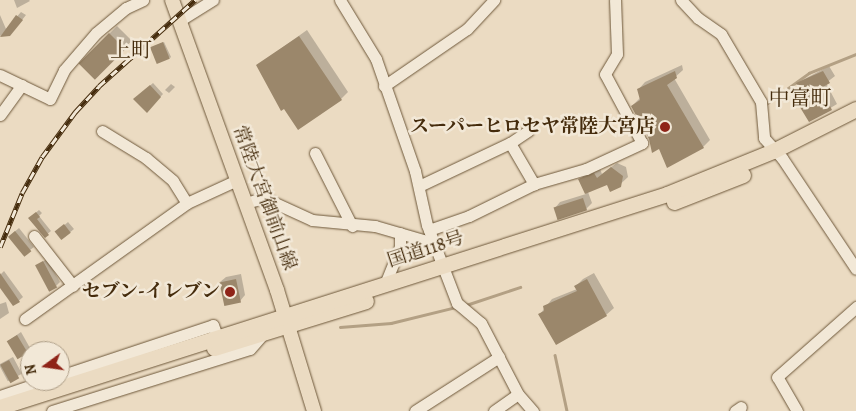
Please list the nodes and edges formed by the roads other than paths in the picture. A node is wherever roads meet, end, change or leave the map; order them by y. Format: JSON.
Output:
{"nodes":[{"id":1,"x":143,"y":0,"type":"edge"},
{"id":2,"x":172,"y":0,"type":"edge"},
{"id":3,"x":340,"y":0,"type":"edge"},
{"id":4,"x":494,"y":0,"type":"edge"},
{"id":5,"x":615,"y":0,"type":"edge"},
{"id":6,"x":681,"y":0,"type":"edge"},
{"id":7,"x":211,"y":1,"type":"edge"},
{"id":8,"x":180,"y":21,"type":"junction"},
{"id":9,"x":0,"y":75,"type":"edge"},
{"id":10,"x":22,"y":85,"type":"junction"},
{"id":11,"x":384,"y":86,"type":"junction"},
{"id":12,"x":856,"y":109,"type":"edge"},
{"id":13,"x":0,"y":115,"type":"edge"},
{"id":14,"x":856,"y":120,"type":"edge"},
{"id":15,"x":102,"y":131,"type":"dead end"},
{"id":16,"x":528,"y":131,"type":"dead end"},
{"id":17,"x":510,"y":143,"type":"junction"},
{"id":18,"x":315,"y":153,"type":"dead end"},
{"id":19,"x":778,"y":155,"type":"junction"},
{"id":20,"x":237,"y":180,"type":"junction"},
{"id":21,"x":534,"y":184,"type":"junction"},
{"id":22,"x":419,"y":186,"type":"junction"},
{"id":23,"x":187,"y":203,"type":"junction"},
{"id":24,"x":245,"y":203,"type":"junction"},
{"id":25,"x":352,"y":226,"type":"junction"},
{"id":26,"x":429,"y":230,"type":"junction"},
{"id":27,"x":400,"y":233,"type":"junction"},
{"id":28,"x":34,"y":236,"type":"dead end"},
{"id":29,"x":434,"y":243,"type":"junction"},
{"id":30,"x":856,"y":269,"type":"edge"},
{"id":31,"x":446,"y":270,"type":"junction"},
{"id":32,"x":385,"y":284,"type":"junction"},
{"id":33,"x":73,"y":286,"type":"junction"},
{"id":34,"x":856,"y":307,"type":"edge"},
{"id":35,"x":25,"y":319,"type":"dead end"},
{"id":36,"x":287,"y":320,"type":"junction"},
{"id":37,"x":263,"y":334,"type":"junction"},
{"id":38,"x":217,"y":336,"type":"junction"},
{"id":39,"x":499,"y":357,"type":"junction"},
{"id":40,"x":70,"y":373,"type":"edge"},
{"id":41,"x":95,"y":381,"type":"junction"},
{"id":42,"x":20,"y":389,"type":"edge"},
{"id":43,"x":518,"y":394,"type":"junction"},
{"id":44,"x":0,"y":396,"type":"edge"},
{"id":45,"x":0,"y":406,"type":"edge"},
{"id":46,"x":18,"y":411,"type":"edge"},
{"id":47,"x":52,"y":411,"type":"edge"},
{"id":48,"x":314,"y":411,"type":"edge"},
{"id":49,"x":415,"y":411,"type":"edge"},
{"id":50,"x":494,"y":411,"type":"edge"},
{"id":51,"x":533,"y":411,"type":"edge"},
{"id":52,"x":797,"y":411,"type":"edge"}],
"edges":[{"from":1,"to":10,"type":"street"},
{"from":2,"to":8,"type":"main road","name":"常陸大宮御前山線"},
{"from":3,"to":11,"type":"street"},
{"from":4,"to":11,"type":"street"},
{"from":5,"to":21,"type":"street"},
{"from":6,"to":19,"type":"street"},
{"from":7,"to":8,"type":"street"},
{"from":8,"to":20,"type":"main road","name":"常陸大宮御前山線"},
{"from":9,"to":10,"type":"street"},
{"from":10,"to":13,"type":"street"},
{"from":11,"to":22,"type":"street"},
{"from":12,"to":19,"type":"highway","name":"国道118号"},
{"from":14,"to":19,"type":"highway","name":"国道118号"},
{"from":15,"to":23,"type":"street"},
{"from":16,"to":17,"type":"street"},
{"from":17,"to":21,"type":"street"},
{"from":17,"to":22,"type":"street"},
{"from":18,"to":25,"type":"street"},
{"from":19,"to":30,"type":"street"},
{"from":19,"to":31,"type":"highway","name":"国道118号"},
{"from":20,"to":23,"type":"street"},
{"from":20,"to":24,"type":"main road","name":"常陸大宮御前山線"},
{"from":21,"to":26,"type":"street"},
{"from":22,"to":26,"type":"street"},
{"from":23,"to":33,"type":"street"},
{"from":24,"to":25,"type":"street"},
{"from":24,"to":36,"type":"main road","name":"常陸大宮御前山線"},
{"from":25,"to":27,"type":"street"},
{"from":26,"to":29,"type":"street"},
{"from":27,"to":29,"type":"street"},
{"from":27,"to":32,"type":"street"},
{"from":28,"to":33,"type":"street"},
{"from":29,"to":31,"type":"street"},
{"from":31,"to":32,"type":"highway","name":"国道118号"},
{"from":31,"to":36,"type":"highway","name":"国道118号"},
{"from":31,"to":39,"type":"street"},
{"from":32,"to":36,"type":"highway","name":"国道118号"},
{"from":33,"to":35,"type":"street"},
{"from":34,"to":52,"type":"street"},
{"from":36,"to":37,"type":"highway","name":"国道118号"},
{"from":36,"to":38,"type":"highway","name":"国道118号"},
{"from":36,"to":48,"type":"main road","name":"常陸大宮御前山線"},
{"from":37,"to":41,"type":"highway","name":"国道118号"},
{"from":37,"to":47,"type":"street"},
{"from":38,"to":40,"type":"street"},
{"from":38,"to":41,"type":"highway","name":"国道118号"},
{"from":39,"to":43,"type":"street"},
{"from":39,"to":49,"type":"street"},
{"from":41,"to":45,"type":"highway","name":"国道118号"},
{"from":41,"to":46,"type":"highway","name":"国道118号"},
{"from":42,"to":44,"type":"street"},
{"from":43,"to":50,"type":"street"},
{"from":43,"to":51,"type":"street"}]}
